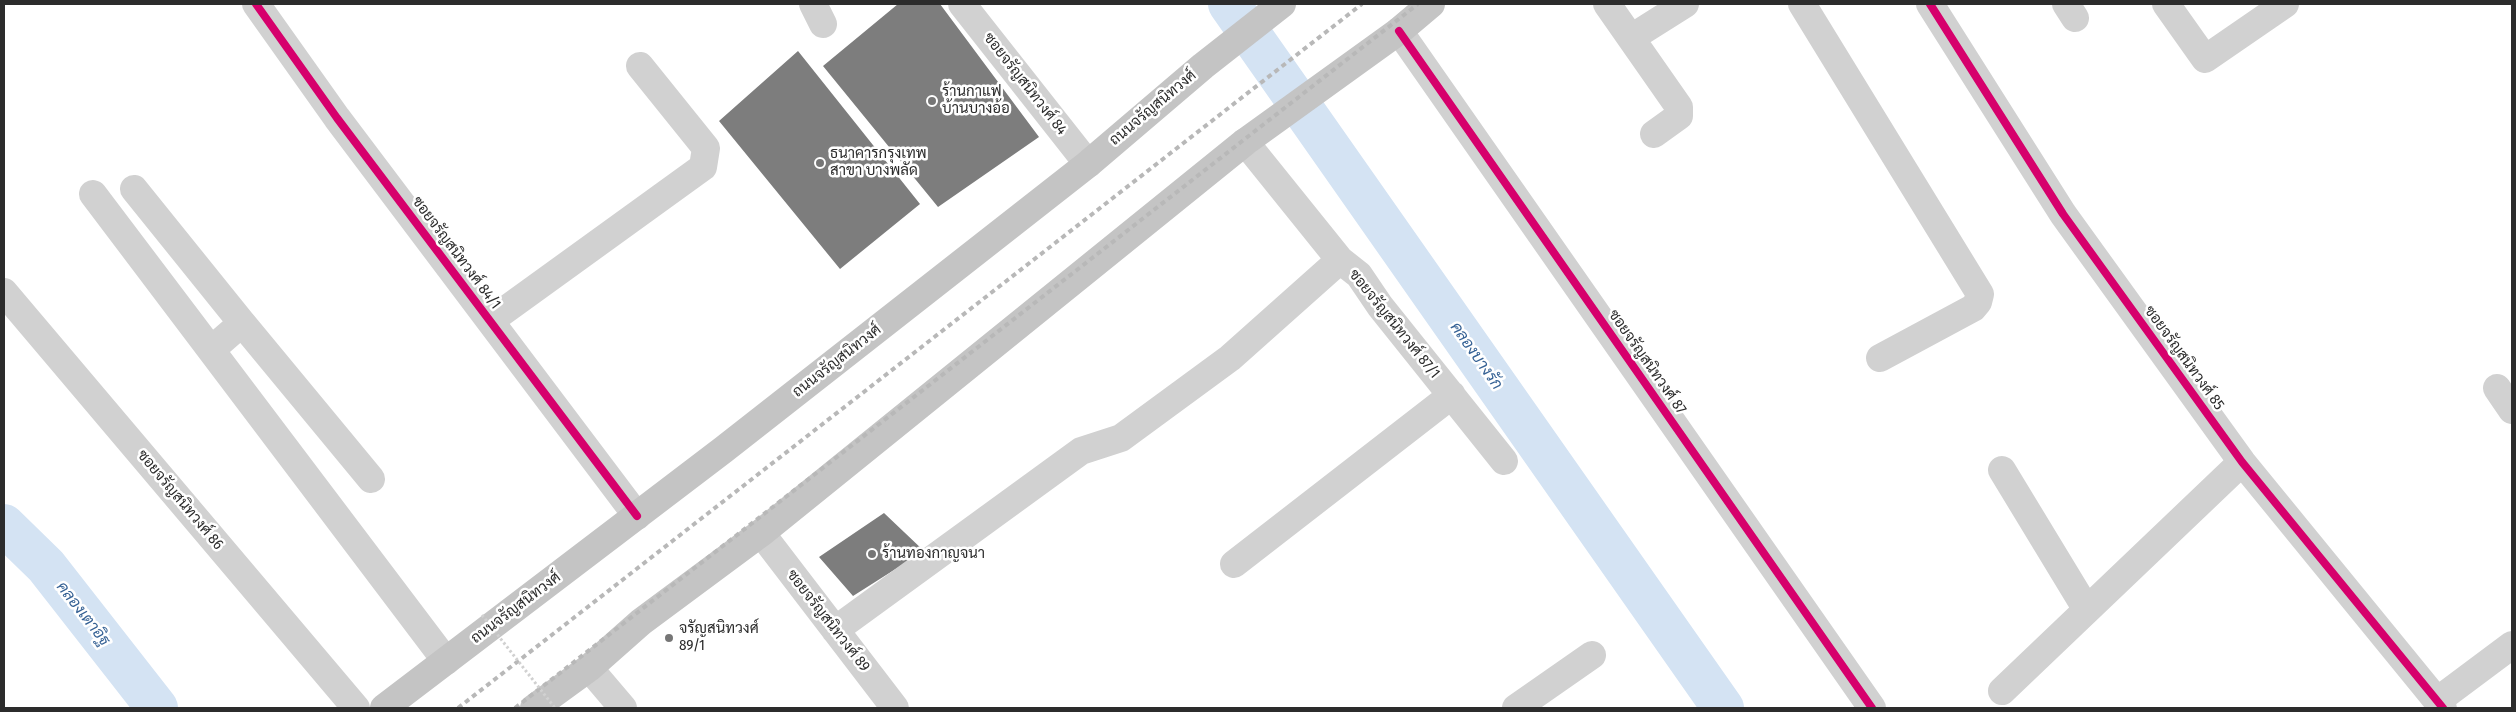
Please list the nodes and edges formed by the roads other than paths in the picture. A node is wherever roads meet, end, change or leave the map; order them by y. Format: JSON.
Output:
{"nodes":[{"id":1,"x":256,"y":4,"type":"edge"},
{"id":2,"x":962,"y":4,"type":"edge"},
{"id":3,"x":1431,"y":4,"type":"edge"},
{"id":4,"x":1607,"y":4,"type":"edge"},
{"id":5,"x":1685,"y":4,"type":"edge"},
{"id":6,"x":1802,"y":4,"type":"edge"},
{"id":7,"x":1930,"y":4,"type":"edge"},
{"id":8,"x":2166,"y":4,"type":"edge"},
{"id":9,"x":2280,"y":5,"type":"edge"},
{"id":10,"x":1280,"y":6,"type":"edge"},
{"id":11,"x":1399,"y":31,"type":"junction"},
{"id":12,"x":1631,"y":38,"type":"junction"},
{"id":13,"x":640,"y":66,"type":"dead end"},
{"id":14,"x":1654,"y":134,"type":"dead end"},
{"id":15,"x":1245,"y":142,"type":"junction"},
{"id":16,"x":1088,"y":164,"type":"junction"},
{"id":17,"x":134,"y":189,"type":"dead end"},
{"id":18,"x":93,"y":194,"type":"dead end"},
{"id":19,"x":1340,"y":260,"type":"junction"},
{"id":20,"x":4,"y":292,"type":"edge"},
{"id":21,"x":490,"y":321,"type":"junction"},
{"id":22,"x":242,"y":323,"type":"junction"},
{"id":23,"x":211,"y":350,"type":"junction"},
{"id":24,"x":1880,"y":358,"type":"dead end"},
{"id":25,"x":2497,"y":388,"type":"dead end"},
{"id":26,"x":1452,"y":396,"type":"junction"},
{"id":27,"x":2512,"y":410,"type":"edge"},
{"id":28,"x":1504,"y":461,"type":"dead end"},
{"id":29,"x":2242,"y":462,"type":"junction"},
{"id":30,"x":2002,"y":470,"type":"dead end"},
{"id":31,"x":371,"y":479,"type":"dead end"},
{"id":32,"x":637,"y":516,"type":"junction"},
{"id":33,"x":760,"y":533,"type":"junction"},
{"id":34,"x":1234,"y":564,"type":"dead end"},
{"id":35,"x":2087,"y":610,"type":"junction"},
{"id":36,"x":835,"y":630,"type":"junction"},
{"id":37,"x":2512,"y":645,"type":"edge"},
{"id":38,"x":1592,"y":655,"type":"dead end"},
{"id":39,"x":446,"y":661,"type":"junction"},
{"id":40,"x":589,"y":668,"type":"junction"},
{"id":41,"x":2002,"y":692,"type":"dead end"},
{"id":42,"x":2440,"y":704,"type":"edge"},
{"id":43,"x":356,"y":708,"type":"edge"},
{"id":44,"x":384,"y":708,"type":"edge"},
{"id":45,"x":534,"y":708,"type":"edge"},
{"id":46,"x":623,"y":708,"type":"edge"},
{"id":47,"x":895,"y":708,"type":"edge"},
{"id":48,"x":1517,"y":708,"type":"edge"},
{"id":49,"x":1872,"y":708,"type":"edge"}],
"edges":[{"from":1,"to":21,"type":"street","name":"ซอยจรัญสนิทวงศ์ 84/1"},
{"from":2,"to":16,"type":"street","name":"ซอยจรัญสนิทวงศ์ 84"},
{"from":3,"to":11,"type":"main road"},
{"from":4,"to":12,"type":"street"},
{"from":5,"to":12,"type":"street"},
{"from":6,"to":24,"type":"street"},
{"from":7,"to":29,"type":"street","name":"ซอยจรัญสนิทวงศ์ 85"},
{"from":8,"to":9,"type":"street"},
{"from":10,"to":16,"type":"main road","name":"ถนนจรัญสนิทวงศ์"},
{"from":11,"to":15,"type":"main road"},
{"from":11,"to":49,"type":"street","name":"ซอยจรัญสนิทวงศ์ 87"},
{"from":12,"to":14,"type":"street"},
{"from":13,"to":21,"type":"street"},
{"from":15,"to":19,"type":"street","name":"ซอยจรัญสนิทวงศ์ 87/1"},
{"from":15,"to":33,"type":"main road"},
{"from":16,"to":32,"type":"main road","name":"ถนนจรัญสนิทวงศ์"},
{"from":17,"to":22,"type":"street"},
{"from":18,"to":23,"type":"street"},
{"from":19,"to":26,"type":"street","name":"ซอยจรัญสนิทวงศ์ 87/1"},
{"from":19,"to":36,"type":"street"},
{"from":20,"to":43,"type":"street","name":"ซอยจรัญสนิทวงศ์ 86"},
{"from":21,"to":32,"type":"street","name":"ซอยจรัญสนิทวงศ์ 84/1"},
{"from":22,"to":23,"type":"street"},
{"from":22,"to":31,"type":"street"},
{"from":23,"to":39,"type":"street"},
{"from":25,"to":27,"type":"street"},
{"from":26,"to":28,"type":"street","name":"ซอยจรัญสนิทวงศ์ 87/1"},
{"from":26,"to":34,"type":"street"},
{"from":29,"to":35,"type":"street"},
{"from":29,"to":42,"type":"street","name":"ซอยจรัญสนิทวงศ์ 85"},
{"from":30,"to":35,"type":"street"},
{"from":32,"to":39,"type":"main road","name":"ถนนจรัญสนิทวงศ์"},
{"from":33,"to":36,"type":"street","name":"ซอยจรัญสนิทวงศ์ 89"},
{"from":33,"to":40,"type":"main road"},
{"from":35,"to":41,"type":"street"},
{"from":36,"to":47,"type":"street","name":"ซอยจรัญสนิทวงศ์ 89"},
{"from":37,"to":42,"type":"street"},
{"from":38,"to":48,"type":"street"},
{"from":39,"to":44,"type":"main road","name":"ถนนจรัญสนิทวงศ์"},
{"from":40,"to":45,"type":"main road"},
{"from":40,"to":46,"type":"street"}]}
